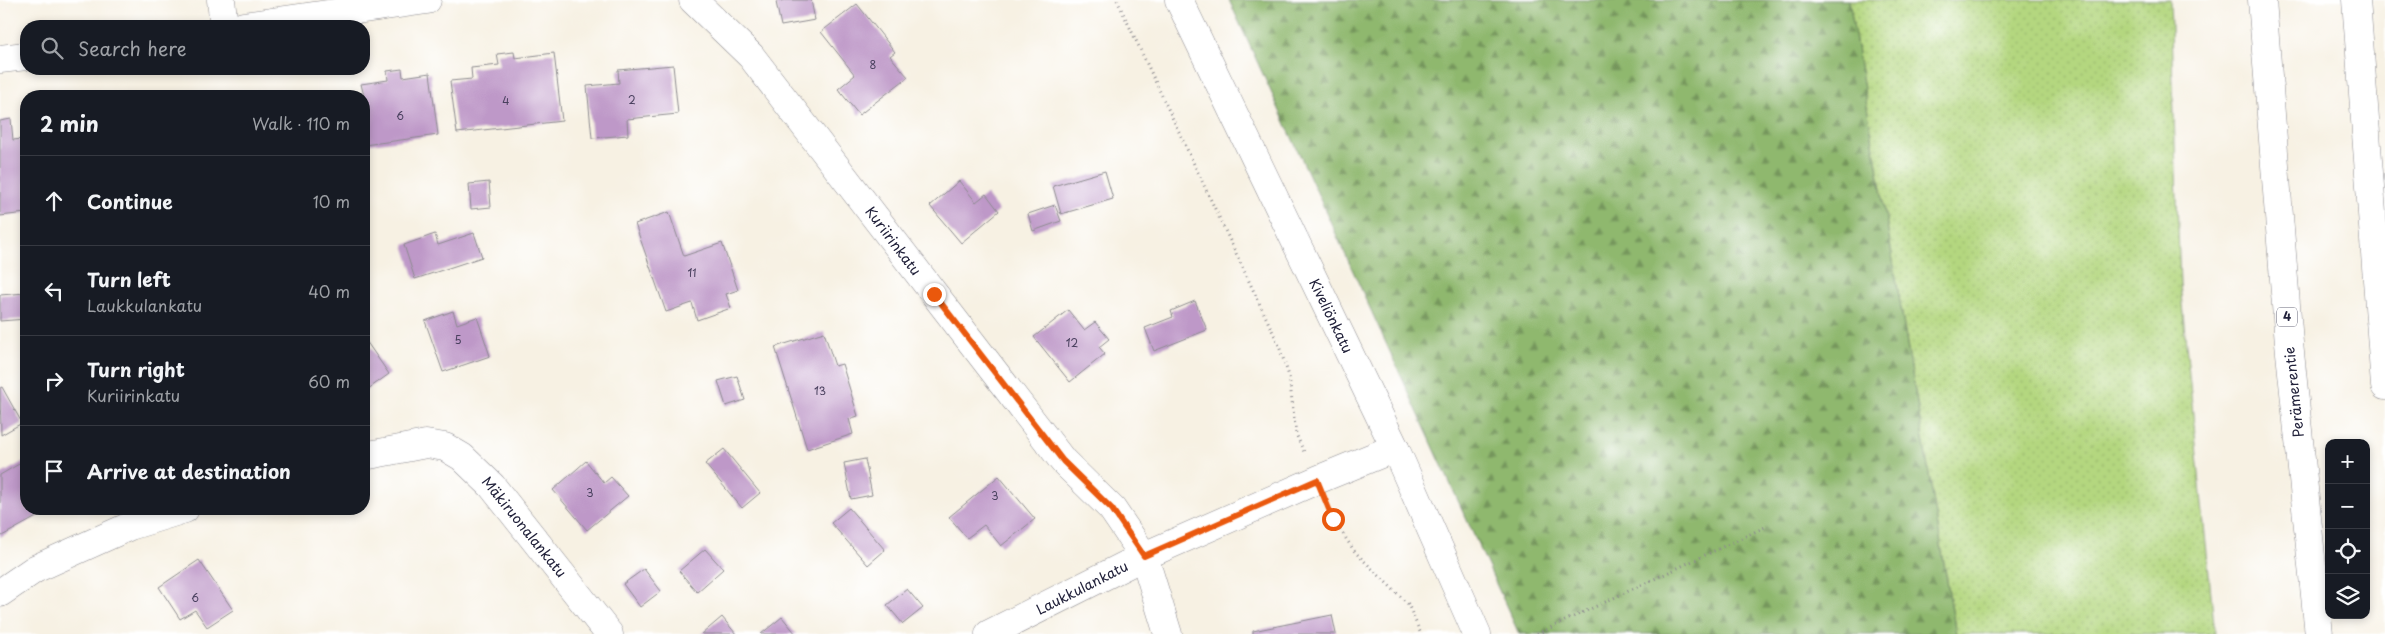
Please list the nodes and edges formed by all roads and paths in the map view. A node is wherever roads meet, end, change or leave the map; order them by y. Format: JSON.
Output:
{"nodes":[{"id":1,"x":221,"y":0,"type":"edge"},
{"id":2,"x":427,"y":0,"type":"edge"},
{"id":3,"x":693,"y":0,"type":"edge"},
{"id":4,"x":1117,"y":0,"type":"edge"},
{"id":5,"x":1180,"y":0,"type":"edge"},
{"id":6,"x":2262,"y":0,"type":"edge"},
{"id":7,"x":2356,"y":0,"type":"edge"},
{"id":8,"x":223,"y":20,"type":"edge"},
{"id":9,"x":286,"y":20,"type":"edge"},
{"id":10,"x":20,"y":57,"type":"edge"},
{"id":11,"x":0,"y":59,"type":"edge"},
{"id":12,"x":2385,"y":386,"type":"edge"},
{"id":13,"x":1395,"y":448,"type":"junction"},
{"id":14,"x":370,"y":455,"type":"edge"},
{"id":15,"x":1317,"y":480,"type":"junction"},
{"id":16,"x":166,"y":515,"type":"edge"},
{"id":17,"x":1765,"y":527,"type":"dead end"},
{"id":18,"x":1144,"y":556,"type":"junction"},
{"id":19,"x":0,"y":593,"type":"edge"},
{"id":20,"x":608,"y":634,"type":"edge"},
{"id":21,"x":990,"y":634,"type":"edge"},
{"id":22,"x":1168,"y":634,"type":"edge"},
{"id":23,"x":1421,"y":634,"type":"edge"},
{"id":24,"x":1476,"y":634,"type":"edge"},
{"id":25,"x":1537,"y":634,"type":"edge"},
{"id":26,"x":2319,"y":634,"type":"edge"}],
"edges":[{"from":1,"to":8,"type":"main road"},
{"from":2,"to":9,"type":"main road"},
{"from":3,"to":18,"type":"main road","name":"Kuriirinkatu"},
{"from":4,"to":15,"type":"path"},
{"from":5,"to":13,"type":"main road","name":"Kiveliönkatu"},
{"from":6,"to":26,"type":"main road","name":"Perämerentie","number":"4"},
{"from":7,"to":12,"type":"main road"},
{"from":10,"to":11,"type":"main road"},
{"from":13,"to":15,"type":"main road","name":"Laukkulankatu"},
{"from":13,"to":24,"type":"main road","name":"Kiveliönkatu"},
{"from":14,"to":20,"type":"main road","name":"Mäkiruonalankatu"},
{"from":15,"to":18,"type":"main road","name":"Laukkulankatu"},
{"from":15,"to":23,"type":"path"},
{"from":16,"to":19,"type":"main road"},
{"from":17,"to":25,"type":"path"},
{"from":18,"to":21,"type":"main road","name":"Laukkulankatu"},
{"from":18,"to":22,"type":"main road","name":"Kuriirinkatu"}]}
